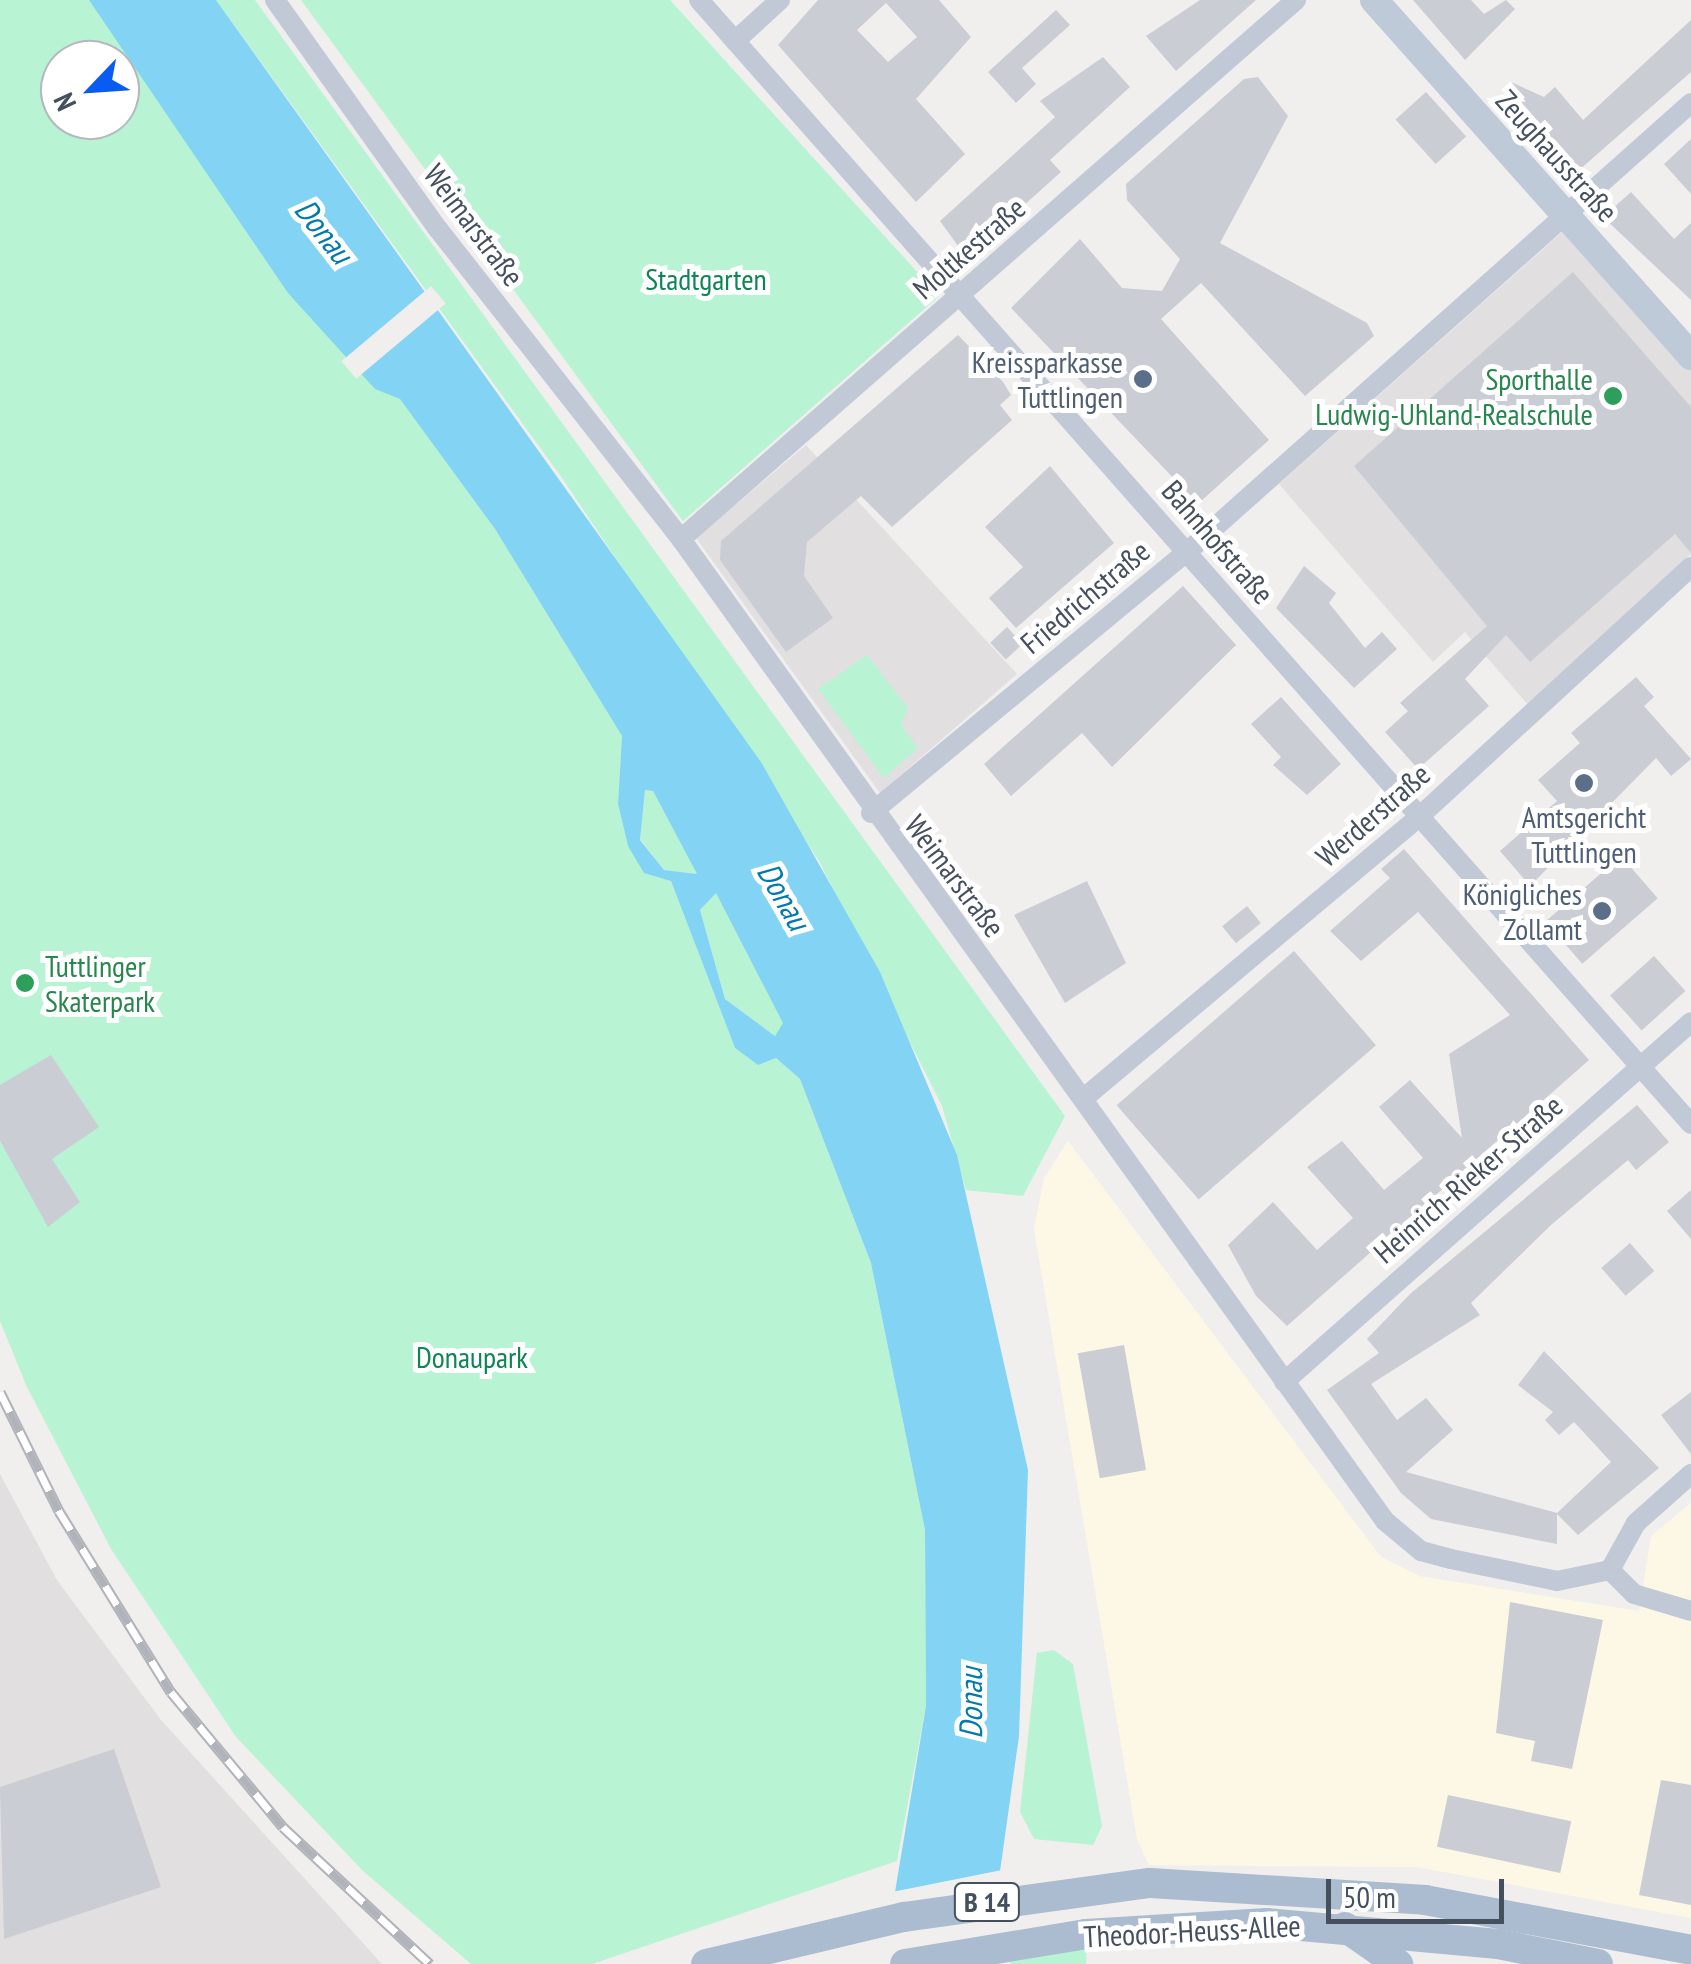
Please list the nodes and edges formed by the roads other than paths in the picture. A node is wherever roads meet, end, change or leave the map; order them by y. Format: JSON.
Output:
{"nodes":[{"id":1,"x":276,"y":0,"type":"edge"},
{"id":2,"x":699,"y":0,"type":"edge"},
{"id":3,"x":780,"y":0,"type":"edge"},
{"id":4,"x":1296,"y":0,"type":"edge"},
{"id":5,"x":1374,"y":0,"type":"edge"},
{"id":6,"x":735,"y":40,"type":"junction"},
{"id":7,"x":1691,"y":102,"type":"edge"},
{"id":8,"x":1565,"y":213,"type":"junction"},
{"id":9,"x":960,"y":296,"type":"junction"},
{"id":10,"x":1691,"y":356,"type":"edge"},
{"id":11,"x":680,"y":539,"type":"junction"},
{"id":12,"x":1186,"y":552,"type":"junction"},
{"id":13,"x":1691,"y":567,"type":"edge"},
{"id":14,"x":871,"y":813,"type":"junction"},
{"id":15,"x":1420,"y":816,"type":"junction"},
{"id":16,"x":1691,"y":1022,"type":"edge"},
{"id":17,"x":1640,"y":1067,"type":"junction"},
{"id":18,"x":1084,"y":1098,"type":"junction"},
{"id":19,"x":1691,"y":1124,"type":"edge"},
{"id":20,"x":1284,"y":1382,"type":"junction"},
{"id":21,"x":1691,"y":1474,"type":"edge"},
{"id":22,"x":1610,"y":1570,"type":"junction"},
{"id":23,"x":1691,"y":1611,"type":"edge"},
{"id":24,"x":1346,"y":1928,"type":"junction"},
{"id":25,"x":1691,"y":1950,"type":"edge"},
{"id":26,"x":706,"y":1964,"type":"edge"},
{"id":27,"x":905,"y":1964,"type":"edge"},
{"id":28,"x":1398,"y":1964,"type":"edge"},
{"id":29,"x":1598,"y":1964,"type":"edge"}],
"edges":[{"from":1,"to":11,"type":"street","name":"Weimarstraße"},
{"from":2,"to":6,"type":"street","name":"Bahnhofstraße"},
{"from":3,"to":6,"type":"street"},
{"from":4,"to":9,"type":"street","name":"Moltkestraße"},
{"from":5,"to":8,"type":"street","name":"Zeughausstraße"},
{"from":6,"to":9,"type":"street","name":"Bahnhofstraße"},
{"from":7,"to":8,"type":"street","name":"Friedrichstraße"},
{"from":8,"to":10,"type":"street","name":"Zeughausstraße"},
{"from":8,"to":12,"type":"street","name":"Friedrichstraße"},
{"from":9,"to":11,"type":"street","name":"Moltkestraße"},
{"from":9,"to":12,"type":"street","name":"Bahnhofstraße"},
{"from":11,"to":14,"type":"street","name":"Weimarstraße"},
{"from":12,"to":14,"type":"street","name":"Friedrichstraße"},
{"from":12,"to":15,"type":"street","name":"Bahnhofstraße"},
{"from":13,"to":15,"type":"street","name":"Werderstraße"},
{"from":14,"to":18,"type":"street","name":"Weimarstraße"},
{"from":15,"to":17,"type":"street","name":"Bahnhofstraße"},
{"from":15,"to":18,"type":"street","name":"Werderstraße"},
{"from":16,"to":17,"type":"street","name":"Heinrich-Rieker-Straße"},
{"from":17,"to":19,"type":"street","name":"Bahnhofstraße"},
{"from":17,"to":20,"type":"street","name":"Heinrich-Rieker-Straße"},
{"from":18,"to":20,"type":"street","name":"Weimarstraße"},
{"from":20,"to":22,"type":"street","name":"Weimarstraße"},
{"from":21,"to":22,"type":"street"},
{"from":22,"to":23,"type":"street"},
{"from":24,"to":27,"type":"main road","name":"Theodor-Heuss-Allee","number":"B 14"},
{"from":24,"to":28,"type":"main road"},
{"from":24,"to":29,"type":"main road","name":"Theodor-Heuss-Allee","number":"B 14"},
{"from":25,"to":26,"type":"main road","name":"Theodor-Heuss-Allee","number":"B 14"}]}
